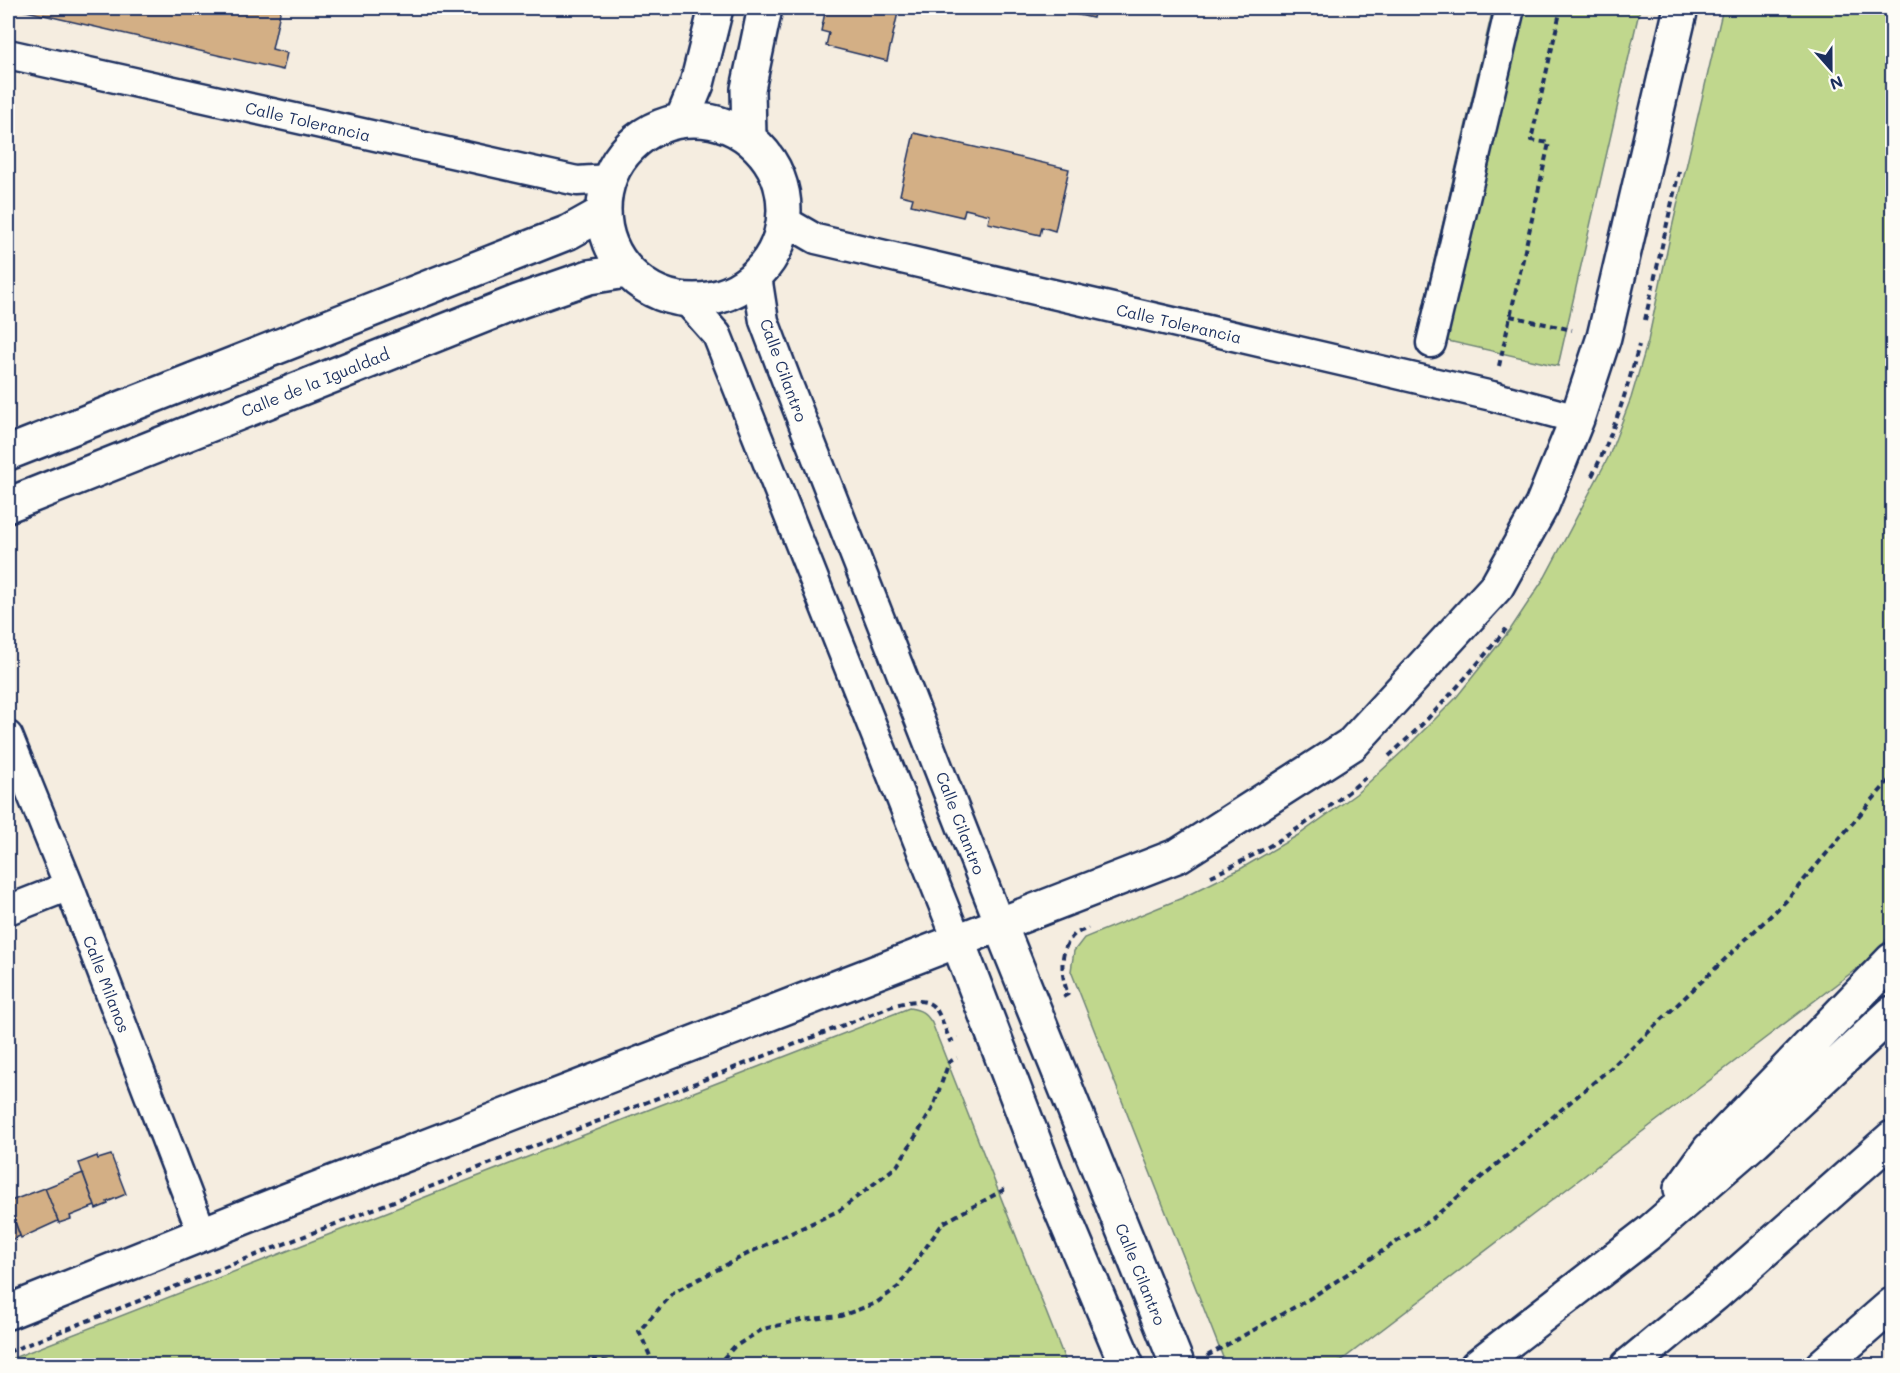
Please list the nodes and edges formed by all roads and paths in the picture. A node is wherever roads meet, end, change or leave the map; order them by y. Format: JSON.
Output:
{"nodes":[{"id":1,"x":716,"y":8,"type":"edge"},
{"id":2,"x":765,"y":8,"type":"edge"},
{"id":3,"x":1510,"y":8,"type":"edge"},
{"id":4,"x":1561,"y":8,"type":"edge"},
{"id":5,"x":1681,"y":8,"type":"edge"},
{"id":6,"x":8,"y":54,"type":"edge"},
{"id":7,"x":682,"y":120,"type":"junction"},
{"id":8,"x":749,"y":138,"type":"junction"},
{"id":9,"x":1681,"y":163,"type":"dead end"},
{"id":10,"x":609,"y":179,"type":"junction"},
{"id":11,"x":603,"y":213,"type":"junction"},
{"id":12,"x":784,"y":220,"type":"junction"},
{"id":13,"x":626,"y":271,"type":"junction"},
{"id":14,"x":757,"y":276,"type":"junction"},
{"id":15,"x":687,"y":301,"type":"junction"},
{"id":16,"x":1510,"y":316,"type":"junction"},
{"id":17,"x":1643,"y":326,"type":"dead end"},
{"id":18,"x":1578,"y":332,"type":"dead end"},
{"id":19,"x":1641,"y":337,"type":"dead end"},
{"id":20,"x":1431,"y":343,"type":"dead end"},
{"id":21,"x":1498,"y":369,"type":"dead end"},
{"id":22,"x":1577,"y":419,"type":"junction"},
{"id":23,"x":8,"y":453,"type":"edge"},
{"id":24,"x":1588,"y":484,"type":"dead end"},
{"id":25,"x":8,"y":505,"type":"edge"},
{"id":26,"x":1507,"y":627,"type":"dead end"},
{"id":27,"x":8,"y":736,"type":"edge"},
{"id":28,"x":1384,"y":760,"type":"dead end"},
{"id":29,"x":1368,"y":775,"type":"dead end"},
{"id":30,"x":1893,"y":777,"type":"edge"},
{"id":31,"x":1201,"y":881,"type":"dead end"},
{"id":32,"x":69,"y":886,"type":"junction"},
{"id":33,"x":8,"y":910,"type":"edge"},
{"id":34,"x":1000,"y":925,"type":"junction"},
{"id":35,"x":1090,"y":927,"type":"dead end"},
{"id":36,"x":958,"y":942,"type":"junction"},
{"id":37,"x":1893,"y":960,"type":"edge"},
{"id":38,"x":1062,"y":997,"type":"dead end"},
{"id":39,"x":1893,"y":1013,"type":"edge"},
{"id":40,"x":958,"y":1038,"type":"dead end"},
{"id":41,"x":957,"y":1058,"type":"dead end"},
{"id":42,"x":1893,"y":1138,"type":"edge"},
{"id":43,"x":1007,"y":1188,"type":"dead end"},
{"id":44,"x":1650,"y":1232,"type":"junction"},
{"id":45,"x":202,"y":1233,"type":"junction"},
{"id":46,"x":1893,"y":1305,"type":"edge"},
{"id":47,"x":8,"y":1312,"type":"edge"},
{"id":48,"x":8,"y":1352,"type":"edge"},
{"id":49,"x":1212,"y":1353,"type":"dead end"},
{"id":50,"x":561,"y":1365,"type":"edge"},
{"id":51,"x":654,"y":1365,"type":"edge"},
{"id":52,"x":716,"y":1365,"type":"edge"},
{"id":53,"x":1127,"y":1365,"type":"edge"},
{"id":54,"x":1178,"y":1365,"type":"edge"},
{"id":55,"x":1477,"y":1365,"type":"edge"},
{"id":56,"x":1628,"y":1365,"type":"edge"},
{"id":57,"x":1822,"y":1365,"type":"edge"}],
"edges":[{"from":1,"to":7,"type":"main road"},
{"from":2,"to":8,"type":"main road"},
{"from":3,"to":20,"type":"street"},
{"from":4,"to":16,"type":"path"},
{"from":5,"to":22,"type":"main road"},
{"from":6,"to":10,"type":"street","name":"Calle Tolerancia"},
{"from":7,"to":8,"type":"main road"},
{"from":7,"to":10,"type":"main road"},
{"from":8,"to":12,"type":"main road"},
{"from":9,"to":17,"type":"path"},
{"from":10,"to":11,"type":"main road"},
{"from":11,"to":13,"type":"main road"},
{"from":11,"to":23,"type":"main road"},
{"from":12,"to":14,"type":"main road"},
{"from":12,"to":22,"type":"street","name":"Calle Tolerancia"},
{"from":13,"to":15,"type":"main road"},
{"from":13,"to":25,"type":"main road","name":"Calle de la Igualdad"},
{"from":14,"to":15,"type":"main road"},
{"from":14,"to":34,"type":"street","name":"Calle Cilantro"},
{"from":15,"to":36,"type":"street"},
{"from":16,"to":18,"type":"path"},
{"from":16,"to":21,"type":"path"},
{"from":19,"to":24,"type":"path"},
{"from":22,"to":34,"type":"main road"},
{"from":26,"to":28,"type":"path"},
{"from":27,"to":32,"type":"street","name":"Calle Milanos"},
{"from":29,"to":31,"type":"path"},
{"from":30,"to":49,"type":"path"},
{"from":32,"to":33,"type":"street"},
{"from":32,"to":45,"type":"street","name":"Calle Milanos"},
{"from":34,"to":36,"type":"main road"},
{"from":34,"to":54,"type":"main road","name":"Calle Cilantro"},
{"from":35,"to":38,"type":"path"},
{"from":36,"to":45,"type":"main road"},
{"from":36,"to":53,"type":"main road"},
{"from":37,"to":44,"type":"main road"},
{"from":39,"to":44,"type":"main road"},
{"from":40,"to":48,"type":"path"},
{"from":41,"to":51,"type":"path"},
{"from":42,"to":56,"type":"main road"},
{"from":43,"to":52,"type":"path"},
{"from":44,"to":55,"type":"main road"},
{"from":45,"to":47,"type":"main road"},
{"from":46,"to":57,"type":"main road"},
{"from":50,"to":51,"type":"path"}]}
